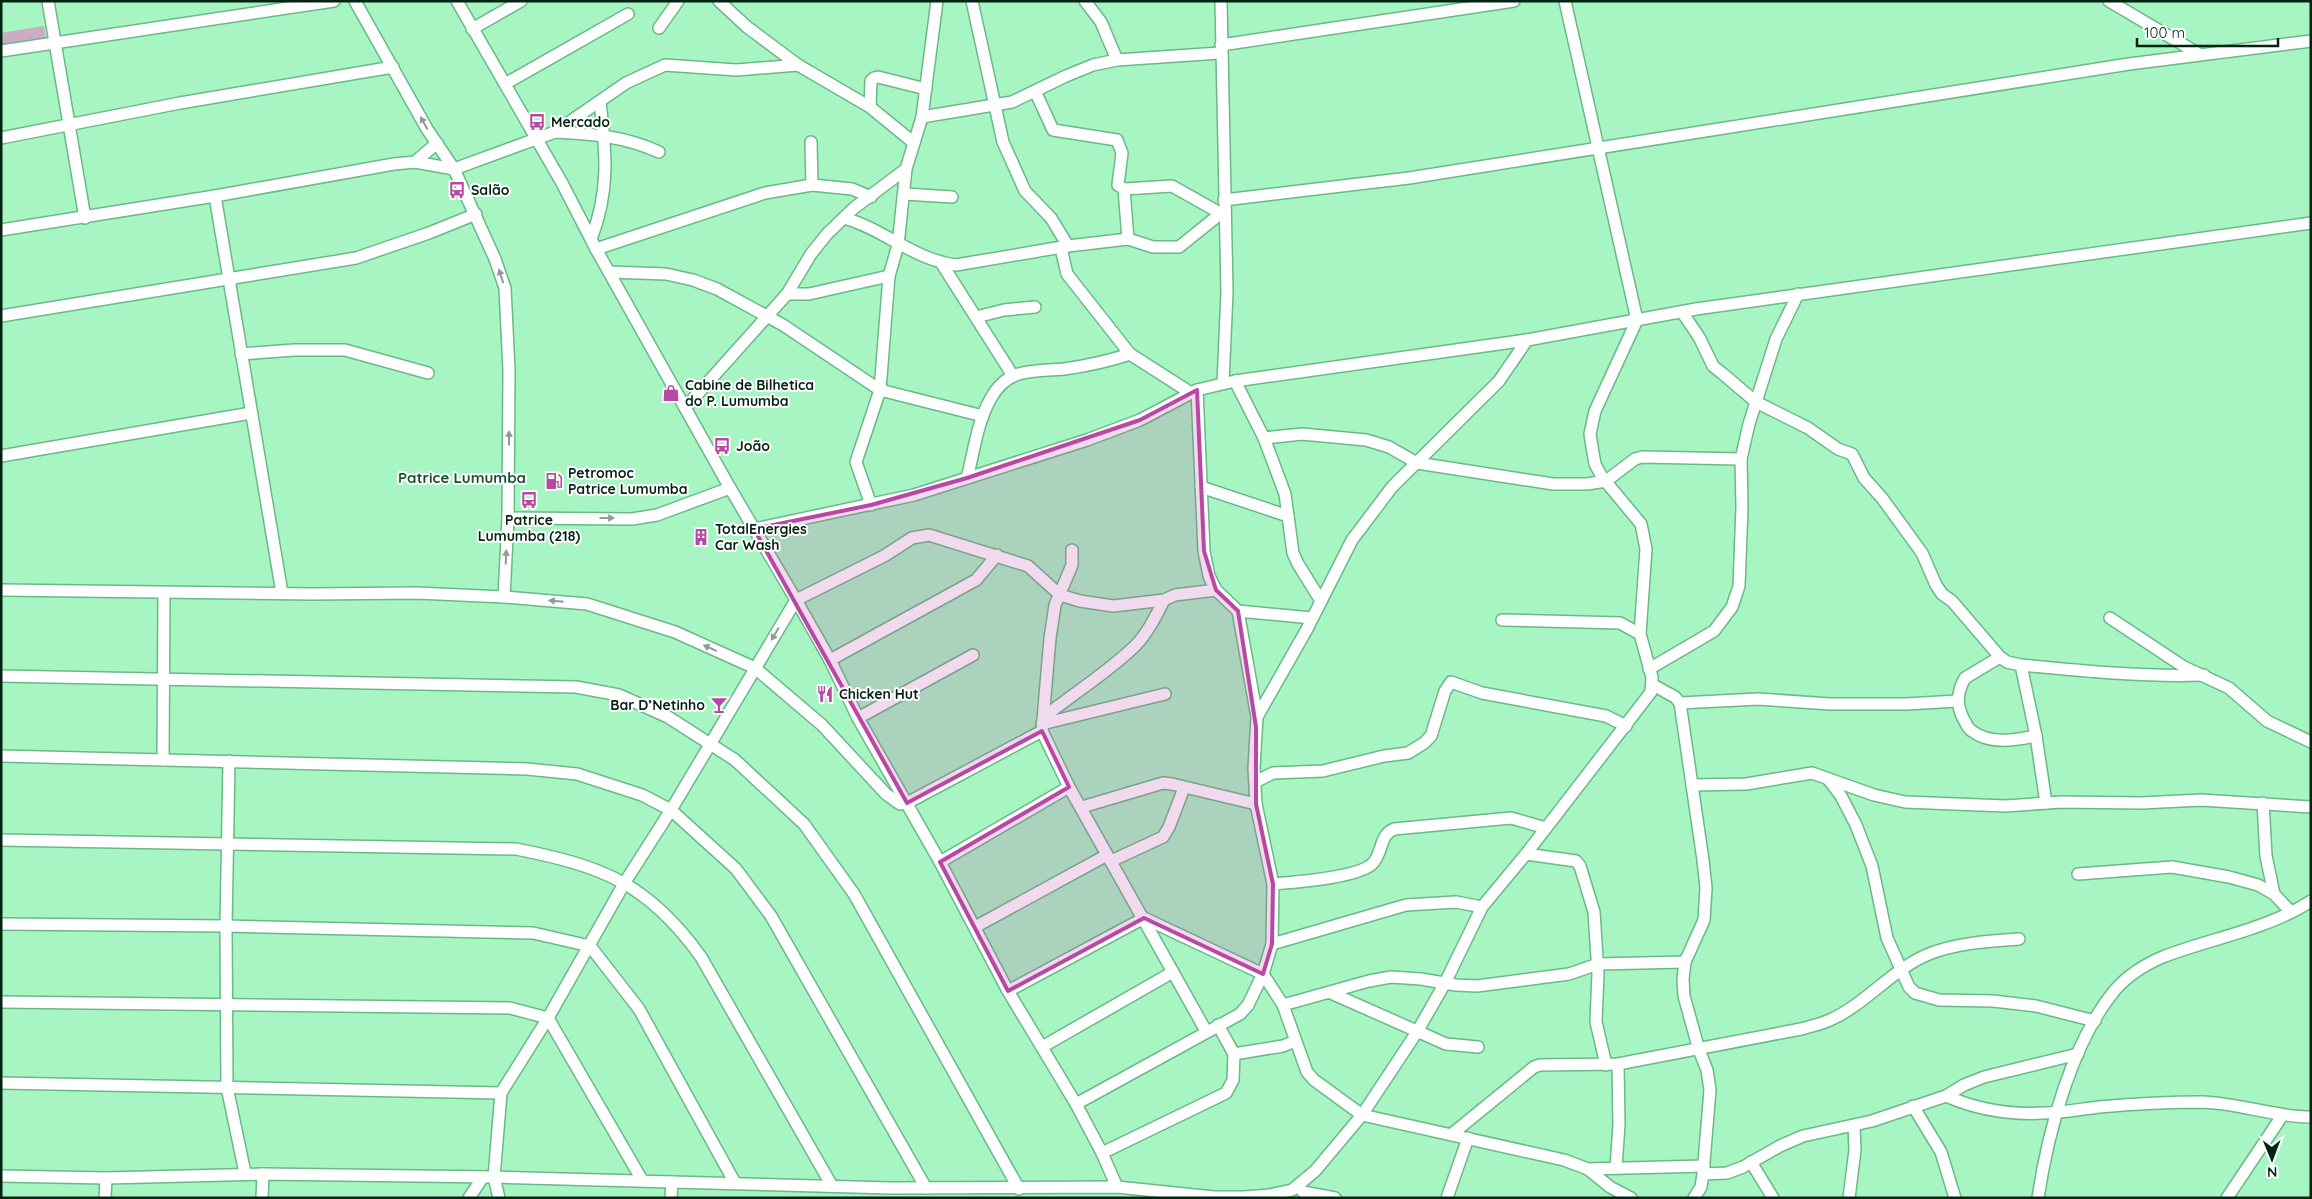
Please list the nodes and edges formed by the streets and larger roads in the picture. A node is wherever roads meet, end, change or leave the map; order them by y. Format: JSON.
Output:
{"nodes":[{"id":1,"x":48,"y":1,"type":"edge"},
{"id":2,"x":334,"y":1,"type":"edge"},
{"id":3,"x":355,"y":1,"type":"edge"},
{"id":4,"x":457,"y":1,"type":"edge"},
{"id":5,"x":521,"y":1,"type":"edge"},
{"id":6,"x":678,"y":1,"type":"edge"},
{"id":7,"x":720,"y":1,"type":"edge"},
{"id":8,"x":937,"y":1,"type":"edge"},
{"id":9,"x":972,"y":1,"type":"edge"},
{"id":10,"x":1085,"y":1,"type":"edge"},
{"id":11,"x":1221,"y":1,"type":"edge"},
{"id":12,"x":1514,"y":1,"type":"edge"},
{"id":13,"x":1565,"y":1,"type":"edge"},
{"id":14,"x":2109,"y":1,"type":"edge"},
{"id":15,"x":628,"y":14,"type":"dead end"},
{"id":16,"x":659,"y":28,"type":"dead end"},
{"id":17,"x":472,"y":29,"type":"junction"},
{"id":18,"x":2311,"y":41,"type":"edge"},
{"id":19,"x":54,"y":42,"type":"junction"},
{"id":20,"x":1220,"y":49,"type":"junction"},
{"id":21,"x":1,"y":51,"type":"edge"},
{"id":22,"x":2199,"y":54,"type":"junction"},
{"id":23,"x":1117,"y":60,"type":"junction"},
{"id":24,"x":798,"y":65,"type":"junction"},
{"id":25,"x":393,"y":67,"type":"junction"},
{"id":26,"x":505,"y":84,"type":"junction"},
{"id":27,"x":926,"y":89,"type":"junction"},
{"id":28,"x":1035,"y":91,"type":"junction"},
{"id":29,"x":600,"y":102,"type":"junction"},
{"id":30,"x":994,"y":106,"type":"junction"},
{"id":31,"x":870,"y":107,"type":"junction"},
{"id":32,"x":922,"y":117,"type":"junction"},
{"id":33,"x":69,"y":125,"type":"junction"},
{"id":34,"x":555,"y":132,"type":"junction"},
{"id":35,"x":604,"y":134,"type":"junction"},
{"id":36,"x":1,"y":138,"type":"edge"},
{"id":37,"x":536,"y":139,"type":"junction"},
{"id":38,"x":812,"y":142,"type":"dead end"},
{"id":39,"x":914,"y":143,"type":"junction"},
{"id":40,"x":437,"y":144,"type":"junction"},
{"id":41,"x":1599,"y":147,"type":"junction"},
{"id":42,"x":659,"y":152,"type":"dead end"},
{"id":43,"x":415,"y":162,"type":"junction"},
{"id":44,"x":454,"y":169,"type":"junction"},
{"id":45,"x":906,"y":169,"type":"junction"},
{"id":46,"x":812,"y":185,"type":"junction"},
{"id":47,"x":1124,"y":190,"type":"junction"},
{"id":48,"x":905,"y":194,"type":"junction"},
{"id":49,"x":215,"y":196,"type":"junction"},
{"id":50,"x":871,"y":197,"type":"junction"},
{"id":51,"x":952,"y":197,"type":"dead end"},
{"id":52,"x":1223,"y":208,"type":"junction"},
{"id":53,"x":476,"y":214,"type":"junction"},
{"id":54,"x":85,"y":218,"type":"junction"},
{"id":55,"x":844,"y":218,"type":"junction"},
{"id":56,"x":2311,"y":223,"type":"edge"},
{"id":57,"x":1,"y":230,"type":"edge"},
{"id":58,"x":1128,"y":239,"type":"junction"},
{"id":59,"x":594,"y":244,"type":"junction"},
{"id":60,"x":898,"y":245,"type":"junction"},
{"id":61,"x":1064,"y":247,"type":"junction"},
{"id":62,"x":942,"y":264,"type":"junction"},
{"id":63,"x":609,"y":272,"type":"junction"},
{"id":64,"x":889,"y":276,"type":"junction"},
{"id":65,"x":230,"y":279,"type":"junction"},
{"id":66,"x":787,"y":294,"type":"junction"},
{"id":67,"x":1798,"y":294,"type":"junction"},
{"id":68,"x":1035,"y":308,"type":"dead end"},
{"id":69,"x":1682,"y":312,"type":"junction"},
{"id":70,"x":1,"y":316,"type":"edge"},
{"id":71,"x":767,"y":316,"type":"junction"},
{"id":72,"x":976,"y":317,"type":"junction"},
{"id":73,"x":1637,"y":320,"type":"junction"},
{"id":74,"x":1527,"y":340,"type":"junction"},
{"id":75,"x":241,"y":354,"type":"junction"},
{"id":76,"x":1130,"y":354,"type":"junction"},
{"id":77,"x":428,"y":373,"type":"dead end"},
{"id":78,"x":1013,"y":376,"type":"junction"},
{"id":79,"x":1229,"y":382,"type":"junction"},
{"id":80,"x":880,"y":390,"type":"junction"},
{"id":81,"x":1194,"y":391,"type":"junction"},
{"id":82,"x":1756,"y":402,"type":"junction"},
{"id":83,"x":685,"y":408,"type":"junction"},
{"id":84,"x":251,"y":412,"type":"junction"},
{"id":85,"x":983,"y":416,"type":"junction"},
{"id":86,"x":1264,"y":438,"type":"junction"},
{"id":87,"x":1,"y":456,"type":"edge"},
{"id":88,"x":1741,"y":459,"type":"junction"},
{"id":89,"x":1417,"y":463,"type":"junction"},
{"id":90,"x":967,"y":478,"type":"junction"},
{"id":91,"x":1606,"y":481,"type":"junction"},
{"id":92,"x":1201,"y":487,"type":"junction"},
{"id":93,"x":730,"y":488,"type":"junction"},
{"id":94,"x":871,"y":505,"type":"junction"},
{"id":95,"x":1288,"y":516,"type":"junction"},
{"id":96,"x":508,"y":518,"type":"junction"},
{"id":97,"x":754,"y":528,"type":"junction"},
{"id":98,"x":1072,"y":550,"type":"dead end"},
{"id":99,"x":996,"y":555,"type":"junction"},
{"id":100,"x":1,"y":590,"type":"edge"},
{"id":101,"x":1216,"y":590,"type":"junction"},
{"id":102,"x":164,"y":593,"type":"junction"},
{"id":103,"x":282,"y":594,"type":"junction"},
{"id":104,"x":1060,"y":595,"type":"junction"},
{"id":105,"x":504,"y":597,"type":"junction"},
{"id":106,"x":796,"y":600,"type":"junction"},
{"id":107,"x":1164,"y":600,"type":"junction"},
{"id":108,"x":1321,"y":600,"type":"junction"},
{"id":109,"x":1238,"y":611,"type":"junction"},
{"id":110,"x":1312,"y":618,"type":"junction"},
{"id":111,"x":2110,"y":618,"type":"dead end"},
{"id":112,"x":1502,"y":620,"type":"dead end"},
{"id":113,"x":1640,"y":634,"type":"junction"},
{"id":114,"x":973,"y":655,"type":"dead end"},
{"id":115,"x":2000,"y":657,"type":"junction"},
{"id":116,"x":830,"y":660,"type":"junction"},
{"id":117,"x":2021,"y":665,"type":"junction"},
{"id":118,"x":755,"y":668,"type":"junction"},
{"id":119,"x":1649,"y":669,"type":"junction"},
{"id":120,"x":2204,"y":675,"type":"junction"},
{"id":121,"x":1,"y":676,"type":"edge"},
{"id":122,"x":163,"y":680,"type":"junction"},
{"id":123,"x":1653,"y":684,"type":"junction"},
{"id":124,"x":1165,"y":694,"type":"dead end"},
{"id":125,"x":1957,"y":701,"type":"junction"},
{"id":126,"x":1680,"y":703,"type":"junction"},
{"id":127,"x":1257,"y":717,"type":"junction"},
{"id":128,"x":858,"y":718,"type":"junction"},
{"id":129,"x":1042,"y":724,"type":"junction"},
{"id":130,"x":1626,"y":726,"type":"junction"},
{"id":131,"x":2036,"y":736,"type":"junction"},
{"id":132,"x":2311,"y":742,"type":"edge"},
{"id":133,"x":709,"y":744,"type":"junction"},
{"id":134,"x":1,"y":756,"type":"edge"},
{"id":135,"x":163,"y":760,"type":"junction"},
{"id":136,"x":229,"y":761,"type":"junction"},
{"id":137,"x":1828,"y":779,"type":"junction"},
{"id":138,"x":1255,"y":782,"type":"junction"},
{"id":139,"x":1692,"y":785,"type":"junction"},
{"id":140,"x":1069,"y":786,"type":"junction"},
{"id":141,"x":1184,"y":788,"type":"junction"},
{"id":142,"x":907,"y":803,"type":"junction"},
{"id":143,"x":2046,"y":803,"type":"junction"},
{"id":144,"x":2263,"y":803,"type":"junction"},
{"id":145,"x":1256,"y":804,"type":"junction"},
{"id":146,"x":2311,"y":806,"type":"edge"},
{"id":147,"x":1082,"y":807,"type":"junction"},
{"id":148,"x":671,"y":810,"type":"junction"},
{"id":149,"x":1546,"y":828,"type":"junction"},
{"id":150,"x":1,"y":840,"type":"edge"},
{"id":151,"x":227,"y":844,"type":"junction"},
{"id":152,"x":1526,"y":854,"type":"junction"},
{"id":153,"x":1109,"y":858,"type":"junction"},
{"id":154,"x":940,"y":862,"type":"junction"},
{"id":155,"x":2078,"y":874,"type":"dead end"},
{"id":156,"x":625,"y":882,"type":"junction"},
{"id":157,"x":1272,"y":884,"type":"junction"},
{"id":158,"x":2274,"y":894,"type":"junction"},
{"id":159,"x":2311,"y":901,"type":"edge"},
{"id":160,"x":1482,"y":907,"type":"junction"},
{"id":161,"x":2292,"y":912,"type":"junction"},
{"id":162,"x":1144,"y":918,"type":"junction"},
{"id":163,"x":1,"y":924,"type":"edge"},
{"id":164,"x":226,"y":926,"type":"junction"},
{"id":165,"x":975,"y":927,"type":"junction"},
{"id":166,"x":2019,"y":939,"type":"dead end"},
{"id":167,"x":1272,"y":944,"type":"junction"},
{"id":168,"x":590,"y":946,"type":"junction"},
{"id":169,"x":1685,"y":962,"type":"junction"},
{"id":170,"x":1598,"y":964,"type":"junction"},
{"id":171,"x":1901,"y":970,"type":"junction"},
{"id":172,"x":1173,"y":972,"type":"junction"},
{"id":173,"x":1263,"y":974,"type":"junction"},
{"id":174,"x":1445,"y":984,"type":"junction"},
{"id":175,"x":1008,"y":991,"type":"junction"},
{"id":176,"x":1331,"y":992,"type":"junction"},
{"id":177,"x":1,"y":1002,"type":"edge"},
{"id":178,"x":1283,"y":1005,"type":"junction"},
{"id":179,"x":226,"y":1006,"type":"junction"},
{"id":180,"x":548,"y":1018,"type":"junction"},
{"id":181,"x":2096,"y":1021,"type":"junction"},
{"id":182,"x":1218,"y":1025,"type":"junction"},
{"id":183,"x":1206,"y":1031,"type":"junction"},
{"id":184,"x":1417,"y":1032,"type":"junction"},
{"id":185,"x":1296,"y":1041,"type":"junction"},
{"id":186,"x":1042,"y":1047,"type":"junction"},
{"id":187,"x":1478,"y":1047,"type":"dead end"},
{"id":188,"x":1699,"y":1050,"type":"junction"},
{"id":189,"x":1234,"y":1054,"type":"junction"},
{"id":190,"x":2078,"y":1054,"type":"junction"},
{"id":191,"x":1618,"y":1064,"type":"junction"},
{"id":192,"x":1606,"y":1065,"type":"junction"},
{"id":193,"x":1,"y":1083,"type":"edge"},
{"id":194,"x":228,"y":1087,"type":"junction"},
{"id":195,"x":501,"y":1093,"type":"junction"},
{"id":196,"x":1946,"y":1096,"type":"junction"},
{"id":197,"x":1076,"y":1104,"type":"junction"},
{"id":198,"x":1913,"y":1106,"type":"junction"},
{"id":199,"x":2057,"y":1112,"type":"junction"},
{"id":200,"x":1362,"y":1115,"type":"junction"},
{"id":201,"x":2282,"y":1116,"type":"junction"},
{"id":202,"x":2311,"y":1117,"type":"edge"},
{"id":203,"x":1854,"y":1126,"type":"junction"},
{"id":204,"x":1452,"y":1134,"type":"junction"},
{"id":205,"x":1468,"y":1138,"type":"junction"},
{"id":206,"x":1102,"y":1153,"type":"junction"},
{"id":207,"x":1751,"y":1162,"type":"junction"},
{"id":208,"x":1616,"y":1168,"type":"junction"},
{"id":209,"x":1588,"y":1169,"type":"junction"},
{"id":210,"x":1704,"y":1170,"type":"junction"},
{"id":211,"x":245,"y":1173,"type":"junction"},
{"id":212,"x":263,"y":1174,"type":"junction"},
{"id":213,"x":1,"y":1176,"type":"edge"},
{"id":214,"x":488,"y":1177,"type":"junction"},
{"id":215,"x":106,"y":1178,"type":"junction"},
{"id":216,"x":642,"y":1180,"type":"junction"},
{"id":217,"x":672,"y":1182,"type":"junction"},
{"id":218,"x":735,"y":1183,"type":"junction"},
{"id":219,"x":832,"y":1186,"type":"junction"},
{"id":220,"x":1117,"y":1187,"type":"junction"},
{"id":221,"x":926,"y":1188,"type":"junction"},
{"id":222,"x":1019,"y":1189,"type":"junction"},
{"id":223,"x":1301,"y":1192,"type":"edge"},
{"id":224,"x":1610,"y":1192,"type":"edge"},
{"id":225,"x":890,"y":1193,"type":"edge"},
{"id":226,"x":948,"y":1193,"type":"edge"},
{"id":227,"x":1160,"y":1195,"type":"edge"},
{"id":228,"x":105,"y":1198,"type":"edge"},
{"id":229,"x":262,"y":1198,"type":"edge"},
{"id":230,"x":469,"y":1198,"type":"edge"},
{"id":231,"x":499,"y":1198,"type":"edge"},
{"id":232,"x":671,"y":1198,"type":"edge"},
{"id":233,"x":1335,"y":1198,"type":"edge"},
{"id":234,"x":1447,"y":1198,"type":"edge"},
{"id":235,"x":1631,"y":1198,"type":"edge"},
{"id":236,"x":1694,"y":1198,"type":"edge"},
{"id":237,"x":1773,"y":1198,"type":"edge"},
{"id":238,"x":1849,"y":1198,"type":"edge"},
{"id":239,"x":1954,"y":1198,"type":"edge"},
{"id":240,"x":2038,"y":1198,"type":"edge"},
{"id":241,"x":2227,"y":1198,"type":"edge"}],
"edges":[{"from":1,"to":19,"type":"street"},
{"from":2,"to":19,"type":"street"},
{"from":3,"to":25,"type":"street"},
{"from":4,"to":17,"type":"street"},
{"from":5,"to":17,"type":"street"},
{"from":6,"to":16,"type":"street"},
{"from":7,"to":24,"type":"street"},
{"from":8,"to":27,"type":"street"},
{"from":9,"to":30,"type":"street"},
{"from":10,"to":23,"type":"street"},
{"from":11,"to":20,"type":"street"},
{"from":12,"to":20,"type":"street"},
{"from":13,"to":41,"type":"street"},
{"from":14,"to":22,"type":"street"},
{"from":15,"to":26,"type":"street"},
{"from":17,"to":26,"type":"street"},
{"from":18,"to":22,"type":"street"},
{"from":19,"to":21,"type":"street"},
{"from":19,"to":33,"type":"street"},
{"from":20,"to":23,"type":"street"},
{"from":20,"to":52,"type":"street"},
{"from":22,"to":41,"type":"street"},
{"from":23,"to":28,"type":"street"},
{"from":24,"to":29,"type":"street"},
{"from":24,"to":31,"type":"street"},
{"from":25,"to":33,"type":"street"},
{"from":40,"to":25,"type":"street","one_way":true},
{"from":26,"to":37,"type":"street"},
{"from":27,"to":31,"type":"street"},
{"from":27,"to":32,"type":"street"},
{"from":28,"to":30,"type":"street"},
{"from":28,"to":47,"type":"street"},
{"from":29,"to":34,"type":"street"},
{"from":29,"to":35,"type":"street"},
{"from":30,"to":32,"type":"street"},
{"from":30,"to":61,"type":"street"},
{"from":31,"to":39,"type":"street"},
{"from":32,"to":39,"type":"street"},
{"from":33,"to":36,"type":"street"},
{"from":33,"to":54,"type":"street"},
{"from":34,"to":35,"type":"street"},
{"from":34,"to":37,"type":"street"},
{"from":35,"to":42,"type":"street"},
{"from":35,"to":59,"type":"street"},
{"from":37,"to":44,"type":"street"},
{"from":37,"to":59,"type":"street"},
{"from":38,"to":46,"type":"street"},
{"from":39,"to":45,"type":"street"},
{"from":40,"to":43,"type":"street"},
{"from":40,"to":44,"type":"street"},
{"from":41,"to":52,"type":"street"},
{"from":41,"to":73,"type":"street"},
{"from":43,"to":44,"type":"street"},
{"from":43,"to":49,"type":"street"},
{"from":44,"to":53,"type":"street"},
{"from":45,"to":48,"type":"street"},
{"from":45,"to":50,"type":"street"},
{"from":46,"to":50,"type":"street"},
{"from":46,"to":59,"type":"street"},
{"from":47,"to":52,"type":"street"},
{"from":47,"to":58,"type":"street"},
{"from":48,"to":51,"type":"street"},
{"from":48,"to":60,"type":"street"},
{"from":49,"to":54,"type":"street"},
{"from":49,"to":65,"type":"street"},
{"from":50,"to":55,"type":"street"},
{"from":52,"to":58,"type":"street"},
{"from":52,"to":79,"type":"street"},
{"from":53,"to":65,"type":"street"},
{"from":96,"to":53,"type":"street","one_way":true},
{"from":54,"to":57,"type":"street"},
{"from":55,"to":60,"type":"street"},
{"from":55,"to":66,"type":"street"},
{"from":56,"to":67,"type":"street"},
{"from":58,"to":61,"type":"street"},
{"from":59,"to":63,"type":"street"},
{"from":60,"to":62,"type":"street"},
{"from":60,"to":64,"type":"street"},
{"from":61,"to":62,"type":"street"},
{"from":61,"to":76,"type":"street"},
{"from":62,"to":72,"type":"street"},
{"from":63,"to":71,"type":"street"},
{"from":63,"to":83,"type":"street"},
{"from":64,"to":66,"type":"street"},
{"from":64,"to":80,"type":"street"},
{"from":65,"to":70,"type":"street"},
{"from":65,"to":75,"type":"street"},
{"from":66,"to":71,"type":"street"},
{"from":67,"to":69,"type":"street"},
{"from":67,"to":82,"type":"street"},
{"from":68,"to":72,"type":"street"},
{"from":69,"to":73,"type":"street"},
{"from":69,"to":82,"type":"street"},
{"from":71,"to":80,"type":"street"},
{"from":71,"to":83,"type":"street"},
{"from":72,"to":78,"type":"street"},
{"from":73,"to":74,"type":"street"},
{"from":73,"to":91,"type":"street"},
{"from":74,"to":79,"type":"street"},
{"from":74,"to":89,"type":"street"},
{"from":75,"to":77,"type":"street"},
{"from":75,"to":84,"type":"street"},
{"from":76,"to":78,"type":"street"},
{"from":76,"to":81,"type":"street"},
{"from":78,"to":85,"type":"street"},
{"from":79,"to":81,"type":"street"},
{"from":79,"to":86,"type":"street"},
{"from":80,"to":85,"type":"street"},
{"from":80,"to":94,"type":"street"},
{"from":81,"to":90,"type":"street"},
{"from":81,"to":92,"type":"street"},
{"from":82,"to":88,"type":"street"},
{"from":82,"to":115,"type":"street"},
{"from":83,"to":93,"type":"street"},
{"from":84,"to":87,"type":"street"},
{"from":84,"to":103,"type":"street"},
{"from":85,"to":90,"type":"street"},
{"from":86,"to":89,"type":"street"},
{"from":86,"to":95,"type":"street"},
{"from":88,"to":91,"type":"street"},
{"from":88,"to":119,"type":"street"},
{"from":89,"to":91,"type":"street"},
{"from":89,"to":108,"type":"street"},
{"from":90,"to":94,"type":"street"},
{"from":91,"to":113,"type":"street"},
{"from":92,"to":95,"type":"street"},
{"from":92,"to":101,"type":"street"},
{"from":96,"to":93,"type":"street","one_way":true},
{"from":93,"to":97,"type":"street"},
{"from":94,"to":97,"type":"street"},
{"from":95,"to":108,"type":"street"},
{"from":105,"to":96,"type":"street","one_way":true},
{"from":97,"to":106,"type":"street"},
{"from":98,"to":104,"type":"street"},
{"from":99,"to":104,"type":"street"},
{"from":99,"to":106,"type":"street"},
{"from":99,"to":116,"type":"street"},
{"from":100,"to":102,"type":"street"},
{"from":101,"to":107,"type":"street"},
{"from":101,"to":109,"type":"street"},
{"from":102,"to":103,"type":"street"},
{"from":102,"to":122,"type":"street"},
{"from":103,"to":105,"type":"street"},
{"from":104,"to":107,"type":"street"},
{"from":104,"to":129,"type":"street"},
{"from":118,"to":105,"type":"street","one_way":true},
{"from":106,"to":116,"type":"street"},
{"from":106,"to":118,"type":"street","one_way":true},
{"from":107,"to":129,"type":"street"},
{"from":108,"to":110,"type":"street"},
{"from":109,"to":110,"type":"street"},
{"from":109,"to":127,"type":"street"},
{"from":110,"to":127,"type":"street"},
{"from":111,"to":120,"type":"street"},
{"from":112,"to":113,"type":"street"},
{"from":113,"to":119,"type":"street"},
{"from":114,"to":128,"type":"street"},
{"from":115,"to":117,"type":"street"},
{"from":115,"to":125,"type":"street"},
{"from":116,"to":128,"type":"street"},
{"from":117,"to":120,"type":"street"},
{"from":117,"to":131,"type":"street"},
{"from":118,"to":133,"type":"street"},
{"from":118,"to":142,"type":"street"},
{"from":119,"to":123,"type":"street"},
{"from":120,"to":132,"type":"street"},
{"from":121,"to":122,"type":"street"},
{"from":122,"to":133,"type":"street"},
{"from":122,"to":135,"type":"street"},
{"from":123,"to":126,"type":"street"},
{"from":123,"to":130,"type":"street"},
{"from":124,"to":129,"type":"street"},
{"from":125,"to":126,"type":"street"},
{"from":125,"to":131,"type":"street"},
{"from":126,"to":139,"type":"street"},
{"from":127,"to":138,"type":"street"},
{"from":128,"to":142,"type":"street"},
{"from":129,"to":140,"type":"street"},
{"from":129,"to":142,"type":"street"},
{"from":130,"to":138,"type":"street"},
{"from":130,"to":149,"type":"street"},
{"from":131,"to":143,"type":"street"},
{"from":133,"to":148,"type":"street"},
{"from":133,"to":222,"type":"street"},
{"from":134,"to":135,"type":"street"},
{"from":135,"to":136,"type":"street"},
{"from":136,"to":148,"type":"street"},
{"from":136,"to":151,"type":"street"},
{"from":137,"to":139,"type":"street"},
{"from":137,"to":143,"type":"street"},
{"from":137,"to":171,"type":"street"},
{"from":138,"to":145,"type":"street"},
{"from":139,"to":169,"type":"street"},
{"from":140,"to":147,"type":"street"},
{"from":140,"to":154,"type":"street"},
{"from":141,"to":145,"type":"street"},
{"from":141,"to":147,"type":"street"},
{"from":141,"to":153,"type":"street"},
{"from":142,"to":154,"type":"street"},
{"from":143,"to":144,"type":"street"},
{"from":144,"to":146,"type":"street"},
{"from":144,"to":158,"type":"street"},
{"from":145,"to":157,"type":"street"},
{"from":147,"to":153,"type":"street"},
{"from":148,"to":156,"type":"street"},
{"from":148,"to":221,"type":"street"},
{"from":149,"to":152,"type":"street"},
{"from":149,"to":157,"type":"street"},
{"from":150,"to":151,"type":"street"},
{"from":151,"to":156,"type":"street"},
{"from":151,"to":164,"type":"street"},
{"from":152,"to":160,"type":"street"},
{"from":152,"to":170,"type":"street"},
{"from":153,"to":162,"type":"street"},
{"from":153,"to":165,"type":"street"},
{"from":154,"to":165,"type":"street"},
{"from":155,"to":158,"type":"street"},
{"from":156,"to":168,"type":"street"},
{"from":156,"to":219,"type":"street"},
{"from":157,"to":167,"type":"street"},
{"from":158,"to":161,"type":"street"},
{"from":159,"to":161,"type":"street"},
{"from":160,"to":167,"type":"street"},
{"from":160,"to":174,"type":"street"},
{"from":161,"to":181,"type":"street"},
{"from":162,"to":172,"type":"street"},
{"from":162,"to":173,"type":"street"},
{"from":162,"to":175,"type":"street"},
{"from":163,"to":164,"type":"street"},
{"from":164,"to":168,"type":"street"},
{"from":164,"to":179,"type":"street"},
{"from":165,"to":175,"type":"street"},
{"from":166,"to":171,"type":"street"},
{"from":167,"to":173,"type":"street"},
{"from":168,"to":180,"type":"street"},
{"from":168,"to":218,"type":"street"},
{"from":169,"to":170,"type":"street"},
{"from":169,"to":188,"type":"street"},
{"from":170,"to":174,"type":"street"},
{"from":170,"to":192,"type":"street"},
{"from":171,"to":181,"type":"street"},
{"from":171,"to":188,"type":"street"},
{"from":172,"to":183,"type":"street"},
{"from":172,"to":186,"type":"street"},
{"from":173,"to":178,"type":"street"},
{"from":173,"to":182,"type":"street"},
{"from":174,"to":176,"type":"street"},
{"from":174,"to":184,"type":"street"},
{"from":175,"to":186,"type":"street"},
{"from":176,"to":178,"type":"street"},
{"from":176,"to":184,"type":"street"},
{"from":177,"to":179,"type":"street"},
{"from":178,"to":185,"type":"street"},
{"from":179,"to":180,"type":"street"},
{"from":179,"to":194,"type":"street"},
{"from":180,"to":195,"type":"street"},
{"from":180,"to":216,"type":"street"},
{"from":181,"to":190,"type":"street"},
{"from":182,"to":183,"type":"street"},
{"from":182,"to":189,"type":"street"},
{"from":183,"to":197,"type":"street"},
{"from":184,"to":187,"type":"street"},
{"from":184,"to":200,"type":"street"},
{"from":185,"to":189,"type":"street"},
{"from":185,"to":200,"type":"street"},
{"from":186,"to":197,"type":"street"},
{"from":188,"to":191,"type":"street"},
{"from":188,"to":210,"type":"street"},
{"from":189,"to":206,"type":"street"},
{"from":190,"to":196,"type":"street"},
{"from":190,"to":199,"type":"street"},
{"from":191,"to":192,"type":"street"},
{"from":191,"to":208,"type":"street"},
{"from":192,"to":204,"type":"street"},
{"from":193,"to":194,"type":"street"},
{"from":194,"to":195,"type":"street"},
{"from":194,"to":211,"type":"street"},
{"from":195,"to":214,"type":"street"},
{"from":196,"to":198,"type":"street"},
{"from":196,"to":199,"type":"street"},
{"from":197,"to":206,"type":"street"},
{"from":198,"to":203,"type":"street"},
{"from":198,"to":239,"type":"street"},
{"from":199,"to":201,"type":"street"},
{"from":199,"to":240,"type":"street"},
{"from":200,"to":204,"type":"street"},
{"from":200,"to":223,"type":"street"},
{"from":201,"to":202,"type":"street"},
{"from":201,"to":241,"type":"street"},
{"from":203,"to":207,"type":"street"},
{"from":203,"to":238,"type":"street"},
{"from":204,"to":205,"type":"street"},
{"from":205,"to":209,"type":"street"},
{"from":205,"to":234,"type":"street"},
{"from":206,"to":220,"type":"street"},
{"from":207,"to":210,"type":"street"},
{"from":207,"to":237,"type":"street"},
{"from":208,"to":209,"type":"street"},
{"from":208,"to":210,"type":"street"},
{"from":209,"to":224,"type":"street"},
{"from":210,"to":236,"type":"street"},
{"from":211,"to":212,"type":"street"},
{"from":211,"to":215,"type":"street"},
{"from":212,"to":214,"type":"street"},
{"from":212,"to":229,"type":"street"},
{"from":213,"to":215,"type":"street"},
{"from":214,"to":216,"type":"street"},
{"from":214,"to":230,"type":"street"},
{"from":214,"to":231,"type":"street"},
{"from":215,"to":228,"type":"street"},
{"from":216,"to":217,"type":"street"},
{"from":217,"to":218,"type":"street"},
{"from":217,"to":232,"type":"street"},
{"from":218,"to":219,"type":"street"},
{"from":219,"to":225,"type":"street"},
{"from":220,"to":222,"type":"street"},
{"from":220,"to":227,"type":"street"},
{"from":221,"to":225,"type":"street"},
{"from":221,"to":226,"type":"street"},
{"from":222,"to":226,"type":"street"},
{"from":223,"to":227,"type":"street"},
{"from":223,"to":233,"type":"street"},
{"from":224,"to":235,"type":"street"}]}
